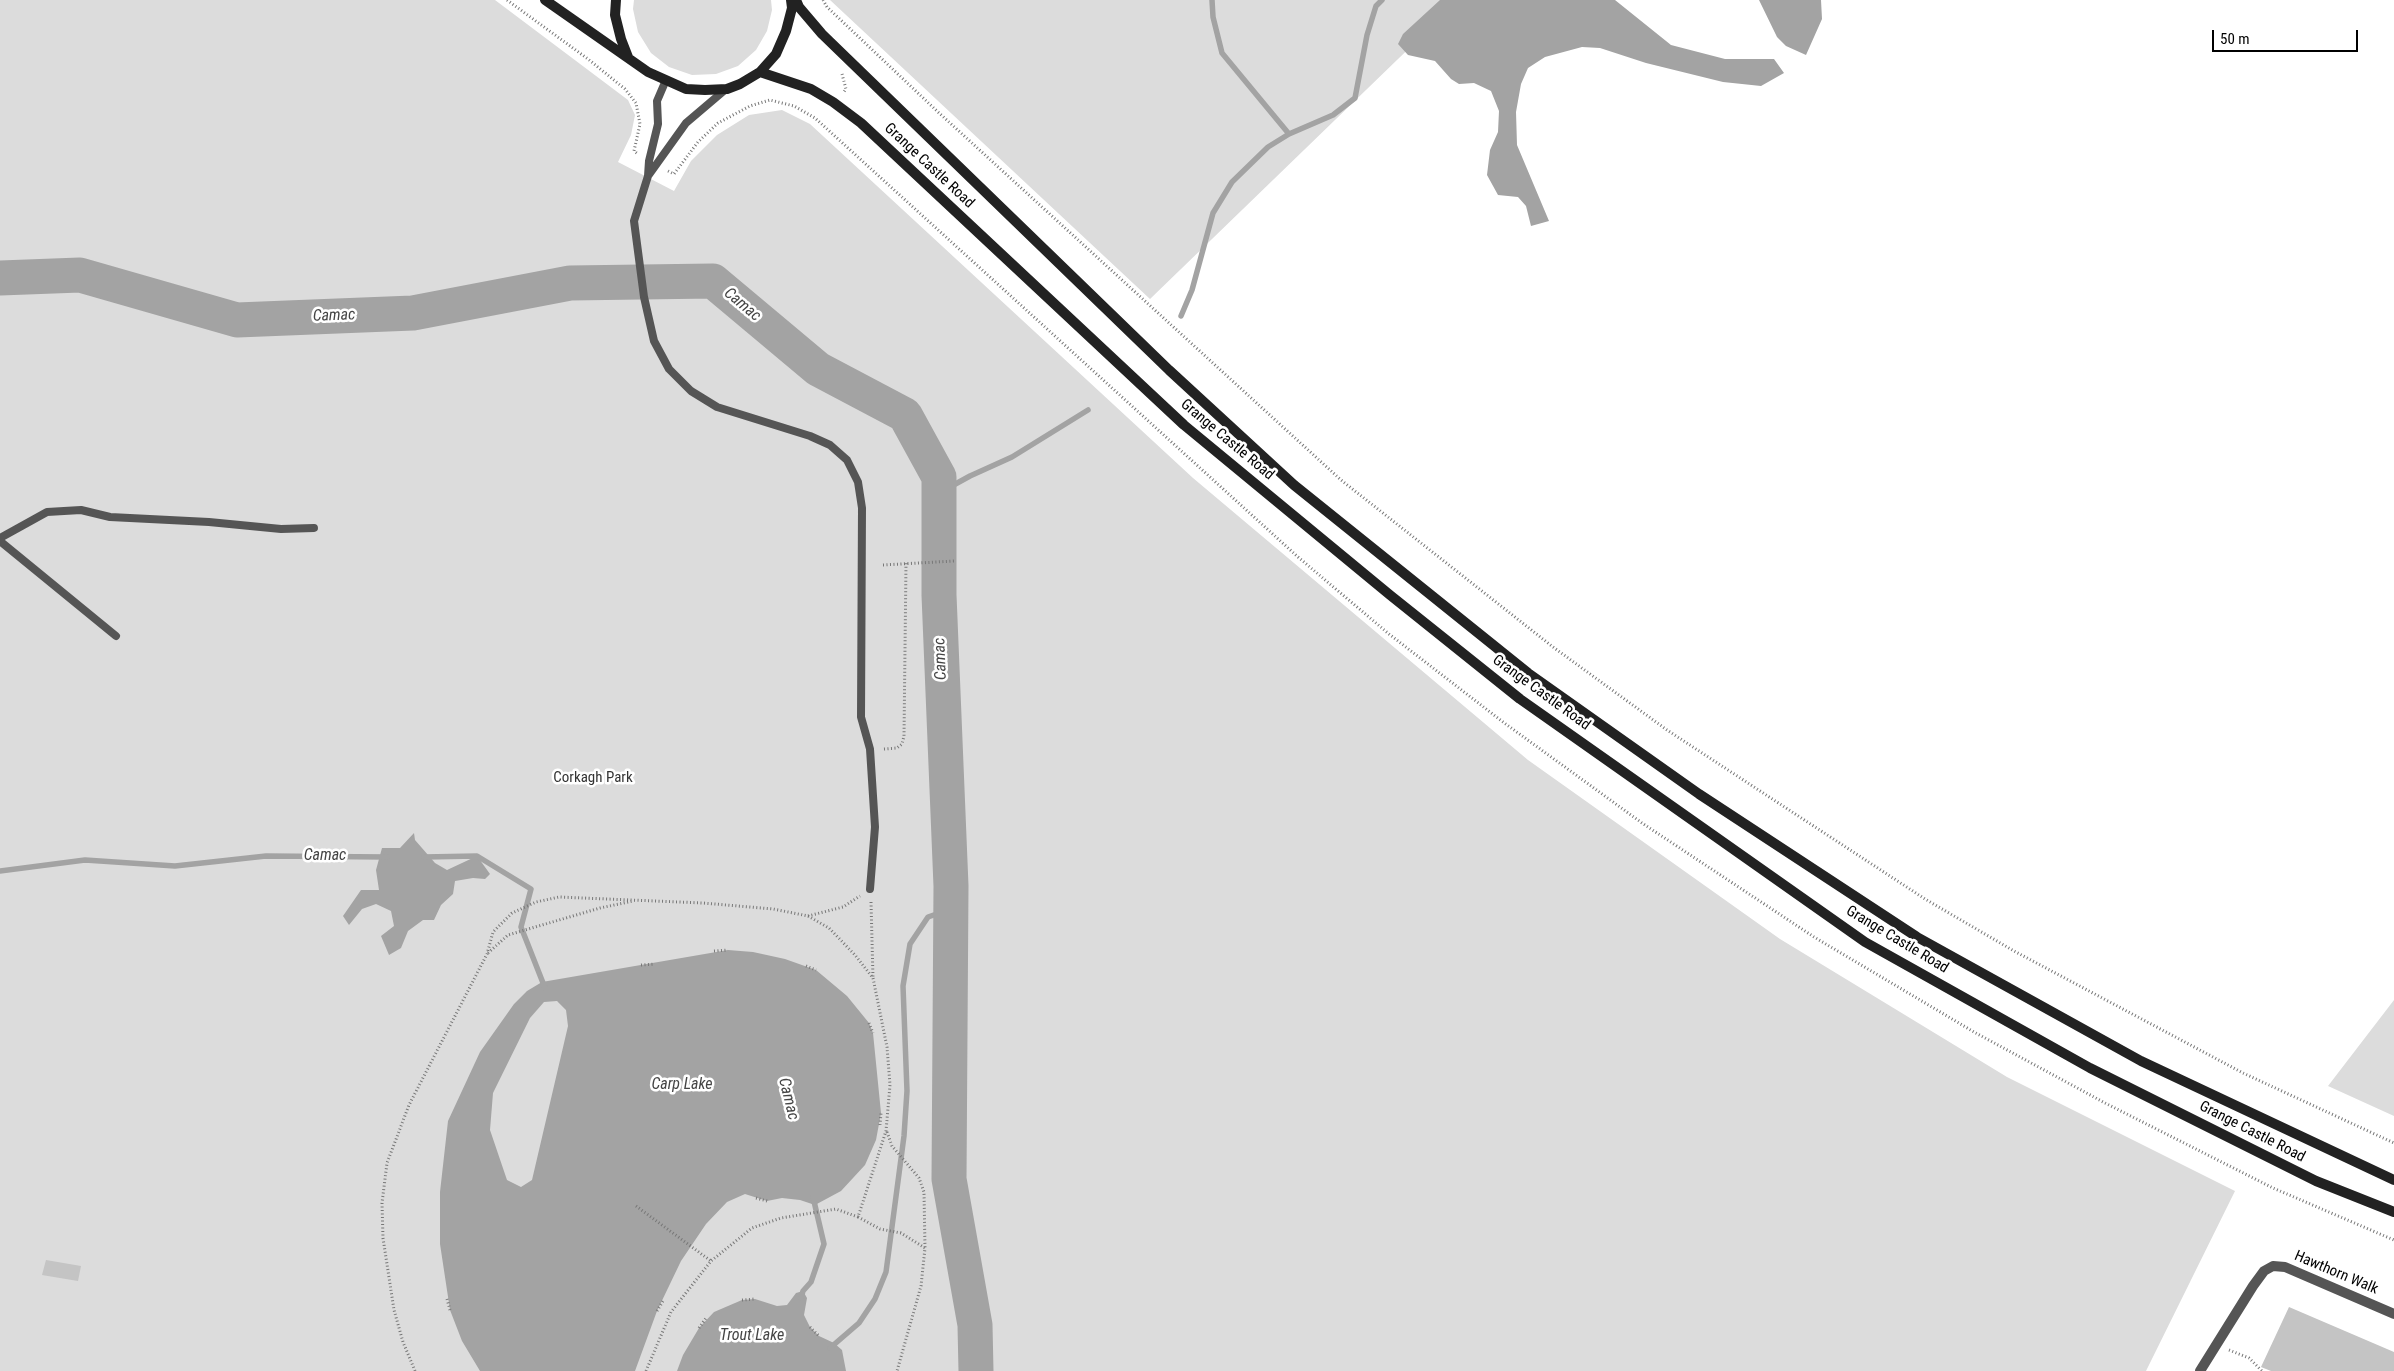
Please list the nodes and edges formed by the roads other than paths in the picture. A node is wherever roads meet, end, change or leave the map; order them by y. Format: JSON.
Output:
{"nodes":[{"id":1,"x":545,"y":0,"type":"edge"},
{"id":2,"x":616,"y":0,"type":"edge"},
{"id":3,"x":791,"y":0,"type":"edge"},
{"id":4,"x":796,"y":0,"type":"edge"},
{"id":5,"x":629,"y":58,"type":"junction"},
{"id":6,"x":760,"y":72,"type":"junction"},
{"id":7,"x":666,"y":80,"type":"junction"},
{"id":8,"x":726,"y":89,"type":"junction"},
{"id":9,"x":648,"y":176,"type":"junction"},
{"id":10,"x":314,"y":528,"type":"dead end"},
{"id":11,"x":0,"y":539,"type":"edge"},
{"id":12,"x":116,"y":636,"type":"dead end"},
{"id":13,"x":870,"y":889,"type":"road end"},
{"id":14,"x":2394,"y":1180,"type":"edge"},
{"id":15,"x":2394,"y":1212,"type":"edge"},
{"id":16,"x":2394,"y":1314,"type":"edge"},
{"id":17,"x":2200,"y":1371,"type":"edge"}],
"edges":[{"from":1,"to":5,"type":"main road"},
{"from":2,"to":5,"type":"main road"},
{"from":3,"to":6,"type":"main road"},
{"from":4,"to":14,"type":"main road","name":"Grange Castle Road"},
{"from":5,"to":7,"type":"main road"},
{"from":6,"to":8,"type":"main road"},
{"from":6,"to":15,"type":"main road","name":"Grange Castle Road"},
{"from":7,"to":8,"type":"main road"},
{"from":7,"to":9,"type":"lane"},
{"from":8,"to":9,"type":"lane"},
{"from":9,"to":13,"type":"lane"},
{"from":10,"to":11,"type":"lane"},
{"from":11,"to":12,"type":"lane"},
{"from":16,"to":17,"type":"street","name":"Hawthorn Walk"}]}
